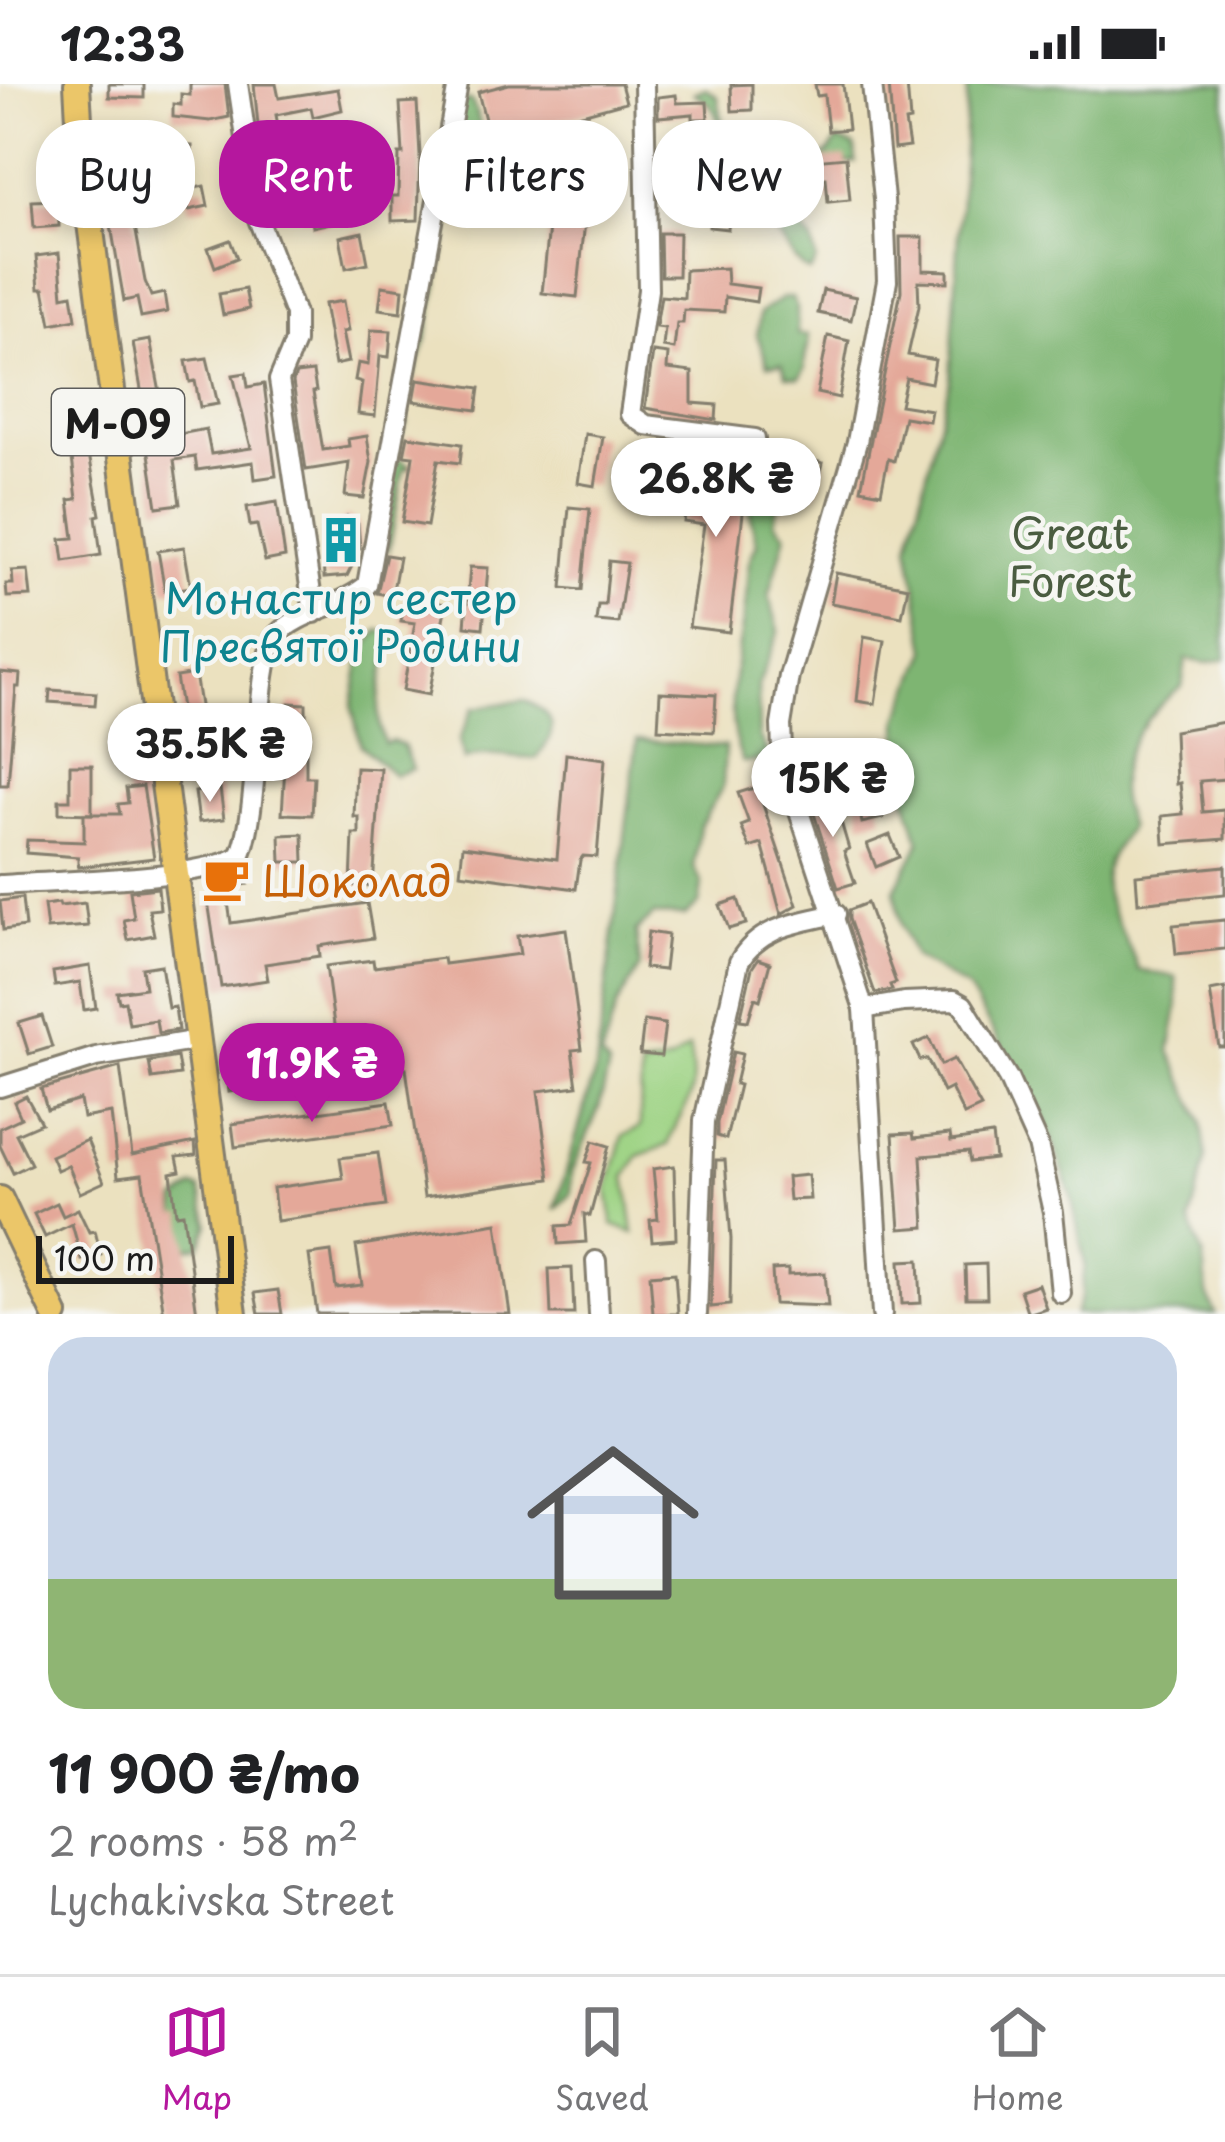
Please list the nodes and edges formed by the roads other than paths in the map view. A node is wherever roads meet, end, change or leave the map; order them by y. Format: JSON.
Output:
{"nodes":[{"id":1,"x":77,"y":84,"type":"edge"},
{"id":2,"x":238,"y":84,"type":"edge"},
{"id":3,"x":458,"y":84,"type":"edge"},
{"id":4,"x":644,"y":84,"type":"edge"},
{"id":5,"x":872,"y":84,"type":"edge"},
{"id":6,"x":755,"y":439,"type":"dead end"},
{"id":7,"x":314,"y":613,"type":"junction"},
{"id":8,"x":258,"y":746,"type":"junction"},
{"id":9,"x":164,"y":760,"type":"junction"},
{"id":10,"x":178,"y":871,"type":"junction"},
{"id":11,"x":0,"y":885,"type":"edge"},
{"id":12,"x":836,"y":914,"type":"junction"},
{"id":13,"x":864,"y":1009,"type":"junction"},
{"id":14,"x":199,"y":1040,"type":"junction"},
{"id":15,"x":0,"y":1088,"type":"edge"},
{"id":16,"x":3,"y":1215,"type":"edge"},
{"id":17,"x":596,"y":1261,"type":"dead end"},
{"id":18,"x":1060,"y":1293,"type":"dead end"},
{"id":19,"x":55,"y":1314,"type":"edge"},
{"id":20,"x":234,"y":1314,"type":"edge"},
{"id":21,"x":599,"y":1314,"type":"edge"},
{"id":22,"x":697,"y":1314,"type":"edge"},
{"id":23,"x":882,"y":1314,"type":"edge"}],
"edges":[{"from":1,"to":9,"type":"main road","number":"М-09"},
{"from":2,"to":7,"type":"street"},
{"from":3,"to":7,"type":"street"},
{"from":4,"to":6,"type":"street"},
{"from":5,"to":12,"type":"street"},
{"from":7,"to":8,"type":"street"},
{"from":8,"to":9,"type":"street"},
{"from":8,"to":10,"type":"street"},
{"from":9,"to":10,"type":"main road","number":"М-09"},
{"from":10,"to":11,"type":"street"},
{"from":10,"to":14,"type":"main road","number":"М-09"},
{"from":12,"to":13,"type":"street"},
{"from":12,"to":22,"type":"street"},
{"from":13,"to":18,"type":"street"},
{"from":13,"to":23,"type":"street"},
{"from":14,"to":15,"type":"street"},
{"from":14,"to":20,"type":"main road","number":"М-09"},
{"from":16,"to":19,"type":"main road"},
{"from":17,"to":21,"type":"street"}]}
